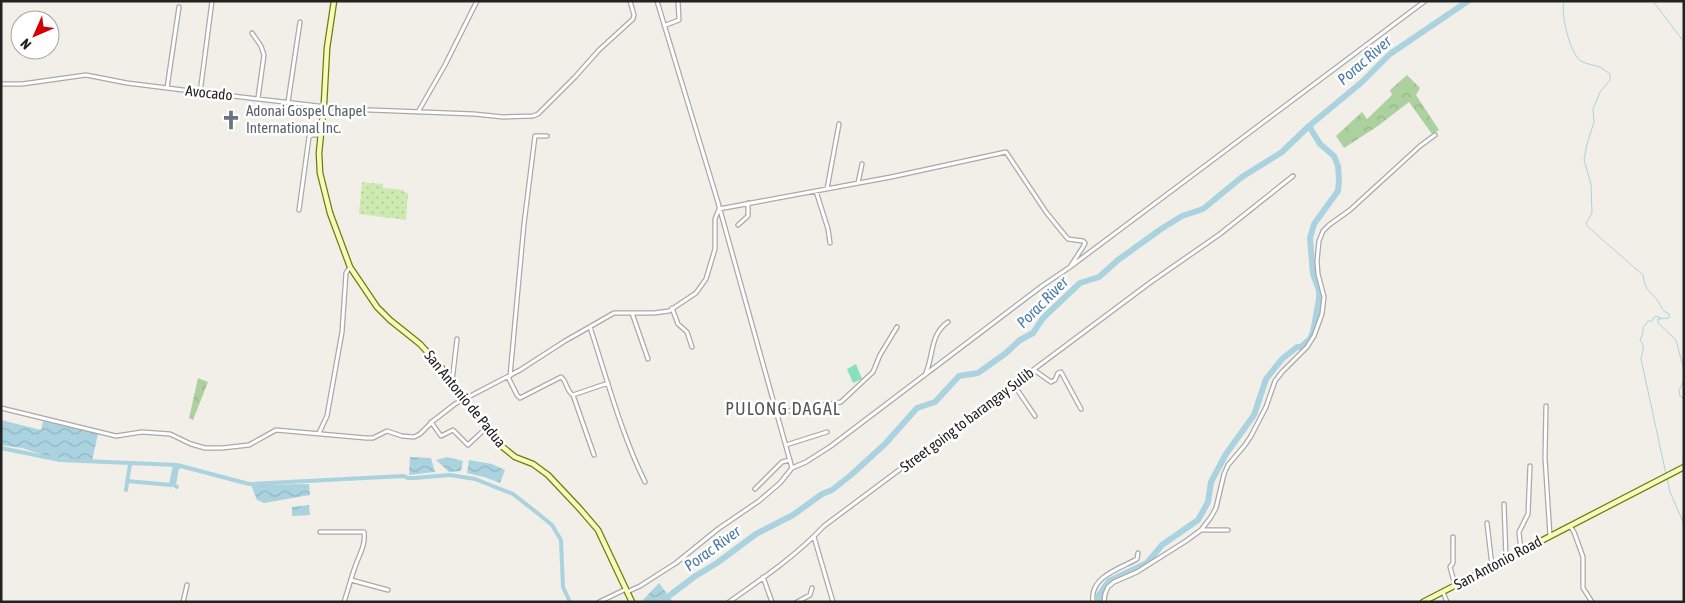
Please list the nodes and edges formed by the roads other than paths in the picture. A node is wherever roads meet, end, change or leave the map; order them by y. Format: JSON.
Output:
{"nodes":[{"id":1,"x":212,"y":1,"type":"edge"},
{"id":2,"x":334,"y":1,"type":"edge"},
{"id":3,"x":477,"y":1,"type":"edge"},
{"id":4,"x":630,"y":1,"type":"edge"},
{"id":5,"x":657,"y":1,"type":"edge"},
{"id":6,"x":678,"y":1,"type":"edge"},
{"id":7,"x":1425,"y":1,"type":"edge"},
{"id":8,"x":179,"y":7,"type":"dead end"},
{"id":9,"x":300,"y":22,"type":"dead end"},
{"id":10,"x":666,"y":25,"type":"junction"},
{"id":11,"x":252,"y":33,"type":"dead end"},
{"id":12,"x":1,"y":84,"type":"edge"},
{"id":13,"x":167,"y":88,"type":"junction"},
{"id":14,"x":200,"y":93,"type":"junction"},
{"id":15,"x":258,"y":98,"type":"junction"},
{"id":16,"x":288,"y":102,"type":"junction"},
{"id":17,"x":323,"y":107,"type":"junction"},
{"id":18,"x":418,"y":112,"type":"junction"},
{"id":19,"x":839,"y":124,"type":"dead end"},
{"id":20,"x":320,"y":135,"type":"junction"},
{"id":21,"x":1435,"y":135,"type":"dead end"},
{"id":22,"x":547,"y":136,"type":"dead end"},
{"id":23,"x":862,"y":164,"type":"dead end"},
{"id":24,"x":1293,"y":176,"type":"dead end"},
{"id":25,"x":858,"y":183,"type":"junction"},
{"id":26,"x":827,"y":188,"type":"junction"},
{"id":27,"x":816,"y":191,"type":"junction"},
{"id":28,"x":748,"y":203,"type":"junction"},
{"id":29,"x":719,"y":209,"type":"junction"},
{"id":30,"x":299,"y":210,"type":"dead end"},
{"id":31,"x":738,"y":225,"type":"dead end"},
{"id":32,"x":830,"y":243,"type":"dead end"},
{"id":33,"x":350,"y":267,"type":"junction"},
{"id":34,"x":1070,"y":267,"type":"junction"},
{"id":35,"x":672,"y":308,"type":"junction"},
{"id":36,"x":632,"y":314,"type":"junction"},
{"id":37,"x":948,"y":322,"type":"dead end"},
{"id":38,"x":590,"y":327,"type":"junction"},
{"id":39,"x":896,"y":327,"type":"dead end"},
{"id":40,"x":457,"y":339,"type":"dead end"},
{"id":41,"x":692,"y":348,"type":"dead end"},
{"id":42,"x":648,"y":359,"type":"dead end"},
{"id":43,"x":1034,"y":370,"type":"junction"},
{"id":44,"x":509,"y":376,"type":"junction"},
{"id":45,"x":925,"y":376,"type":"junction"},
{"id":46,"x":452,"y":382,"type":"junction"},
{"id":47,"x":608,"y":383,"type":"junction"},
{"id":48,"x":1014,"y":384,"type":"junction"},
{"id":49,"x":573,"y":395,"type":"junction"},
{"id":50,"x":464,"y":400,"type":"junction"},
{"id":51,"x":1546,"y":406,"type":"dead end"},
{"id":52,"x":1,"y":408,"type":"edge"},
{"id":53,"x":1081,"y":409,"type":"dead end"},
{"id":54,"x":777,"y":413,"type":"junction"},
{"id":55,"x":1035,"y":416,"type":"dead end"},
{"id":56,"x":432,"y":422,"type":"junction"},
{"id":57,"x":486,"y":428,"type":"junction"},
{"id":58,"x":827,"y":432,"type":"dead end"},
{"id":59,"x":319,"y":433,"type":"junction"},
{"id":60,"x":786,"y":445,"type":"junction"},
{"id":61,"x":594,"y":456,"type":"dead end"},
{"id":62,"x":790,"y":460,"type":"junction"},
{"id":63,"x":1530,"y":466,"type":"dead end"},
{"id":64,"x":1684,"y":467,"type":"edge"},
{"id":65,"x":792,"y":468,"type":"junction"},
{"id":66,"x":645,"y":482,"type":"dead end"},
{"id":67,"x":755,"y":488,"type":"dead end"},
{"id":68,"x":1504,"y":504,"type":"dead end"},
{"id":69,"x":1487,"y":523,"type":"dead end"},
{"id":70,"x":1570,"y":524,"type":"junction"},
{"id":71,"x":1201,"y":530,"type":"junction"},
{"id":72,"x":1228,"y":530,"type":"dead end"},
{"id":73,"x":320,"y":532,"type":"dead end"},
{"id":74,"x":1550,"y":536,"type":"junction"},
{"id":75,"x":814,"y":537,"type":"junction"},
{"id":76,"x":1453,"y":537,"type":"dead end"},
{"id":77,"x":1521,"y":551,"type":"junction"},
{"id":78,"x":1138,"y":553,"type":"dead end"},
{"id":79,"x":1506,"y":558,"type":"junction"},
{"id":80,"x":1492,"y":566,"type":"junction"},
{"id":81,"x":763,"y":577,"type":"junction"},
{"id":82,"x":351,"y":580,"type":"junction"},
{"id":83,"x":187,"y":585,"type":"dead end"},
{"id":84,"x":1456,"y":585,"type":"junction"},
{"id":85,"x":812,"y":588,"type":"dead end"},
{"id":86,"x":388,"y":590,"type":"dead end"},
{"id":87,"x":627,"y":590,"type":"junction"},
{"id":88,"x":1443,"y":592,"type":"junction"},
{"id":89,"x":183,"y":602,"type":"edge"},
{"id":90,"x":344,"y":602,"type":"edge"},
{"id":91,"x":599,"y":602,"type":"edge"},
{"id":92,"x":632,"y":602,"type":"edge"},
{"id":93,"x":729,"y":602,"type":"edge"},
{"id":94,"x":772,"y":602,"type":"edge"},
{"id":95,"x":797,"y":602,"type":"edge"},
{"id":96,"x":833,"y":602,"type":"edge"},
{"id":97,"x":1093,"y":602,"type":"edge"},
{"id":98,"x":1104,"y":602,"type":"edge"},
{"id":99,"x":1423,"y":602,"type":"edge"},
{"id":100,"x":1448,"y":602,"type":"edge"},
{"id":101,"x":1592,"y":602,"type":"edge"}],
"edges":[{"from":1,"to":14,"type":"street"},
{"from":2,"to":17,"type":"street","name":"San Antonio de Padua"},
{"from":3,"to":18,"type":"street"},
{"from":4,"to":18,"type":"street","name":"Avocado"},
{"from":5,"to":10,"type":"street"},
{"from":6,"to":10,"type":"street"},
{"from":7,"to":34,"type":"street"},
{"from":8,"to":13,"type":"street"},
{"from":9,"to":16,"type":"street"},
{"from":10,"to":29,"type":"street"},
{"from":11,"to":15,"type":"street"},
{"from":12,"to":13,"type":"street","name":"Avocado"},
{"from":13,"to":14,"type":"street","name":"Avocado"},
{"from":14,"to":15,"type":"street","name":"Avocado"},
{"from":15,"to":16,"type":"street","name":"Avocado"},
{"from":16,"to":17,"type":"street","name":"Avocado"},
{"from":17,"to":18,"type":"street","name":"Avocado"},
{"from":17,"to":20,"type":"street","name":"San Antonio de Padua"},
{"from":19,"to":26,"type":"street"},
{"from":20,"to":30,"type":"street"},
{"from":20,"to":33,"type":"street","name":"San Antonio de Padua"},
{"from":21,"to":71,"type":"street"},
{"from":22,"to":44,"type":"street"},
{"from":23,"to":25,"type":"street"},
{"from":24,"to":43,"type":"street","name":"Street going to barangay Sulib"},
{"from":25,"to":26,"type":"street"},
{"from":25,"to":34,"type":"street"},
{"from":26,"to":27,"type":"street"},
{"from":27,"to":28,"type":"street"},
{"from":27,"to":32,"type":"street"},
{"from":28,"to":29,"type":"street"},
{"from":28,"to":31,"type":"street"},
{"from":29,"to":35,"type":"street"},
{"from":29,"to":54,"type":"street"},
{"from":33,"to":46,"type":"street","name":"San Antonio de Padua"},
{"from":33,"to":59,"type":"street"},
{"from":34,"to":45,"type":"street"},
{"from":35,"to":36,"type":"street"},
{"from":35,"to":41,"type":"street"},
{"from":36,"to":38,"type":"street"},
{"from":36,"to":42,"type":"street"},
{"from":37,"to":45,"type":"street"},
{"from":38,"to":44,"type":"street"},
{"from":38,"to":47,"type":"street"},
{"from":39,"to":54,"type":"street"},
{"from":40,"to":46,"type":"street"},
{"from":43,"to":48,"type":"street","name":"Street going to barangay Sulib"},
{"from":43,"to":53,"type":"street"},
{"from":44,"to":49,"type":"street"},
{"from":44,"to":50,"type":"street"},
{"from":45,"to":65,"type":"street"},
{"from":46,"to":50,"type":"street","name":"San Antonio de Padua"},
{"from":47,"to":49,"type":"street"},
{"from":47,"to":66,"type":"street"},
{"from":48,"to":55,"type":"street"},
{"from":48,"to":75,"type":"street","name":"Street going to barangay Sulib"},
{"from":49,"to":61,"type":"street"},
{"from":50,"to":56,"type":"street"},
{"from":50,"to":57,"type":"street","name":"San Antonio de Padua"},
{"from":51,"to":74,"type":"street"},
{"from":52,"to":59,"type":"street"},
{"from":54,"to":60,"type":"street"},
{"from":56,"to":57,"type":"street"},
{"from":56,"to":59,"type":"street"},
{"from":57,"to":87,"type":"street","name":"San Antonio de Padua"},
{"from":58,"to":60,"type":"street"},
{"from":60,"to":62,"type":"street"},
{"from":62,"to":65,"type":"street"},
{"from":62,"to":67,"type":"street"},
{"from":63,"to":77,"type":"street"},
{"from":64,"to":70,"type":"street","name":"San Antonio Road"},
{"from":65,"to":87,"type":"street"},
{"from":68,"to":79,"type":"street"},
{"from":69,"to":80,"type":"street"},
{"from":70,"to":74,"type":"street","name":"San Antonio Road"},
{"from":70,"to":101,"type":"street"},
{"from":71,"to":72,"type":"street"},
{"from":71,"to":98,"type":"street"},
{"from":73,"to":82,"type":"street"},
{"from":74,"to":77,"type":"street","name":"San Antonio Road"},
{"from":75,"to":81,"type":"street","name":"Street going to barangay Sulib"},
{"from":75,"to":96,"type":"street"},
{"from":76,"to":84,"type":"street"},
{"from":77,"to":79,"type":"street","name":"San Antonio Road"},
{"from":78,"to":97,"type":"street"},
{"from":79,"to":80,"type":"street","name":"San Antonio Road"},
{"from":80,"to":84,"type":"street","name":"San Antonio Road"},
{"from":81,"to":93,"type":"street","name":"Street going to barangay Sulib"},
{"from":81,"to":94,"type":"street"},
{"from":82,"to":86,"type":"street"},
{"from":82,"to":90,"type":"street"},
{"from":83,"to":89,"type":"street"},
{"from":84,"to":88,"type":"street","name":"San Antonio Road"},
{"from":85,"to":95,"type":"street"},
{"from":87,"to":91,"type":"street"},
{"from":87,"to":92,"type":"street","name":"San Antonio de Padua"},
{"from":88,"to":99,"type":"street","name":"San Antonio Road"},
{"from":88,"to":100,"type":"street"}]}
